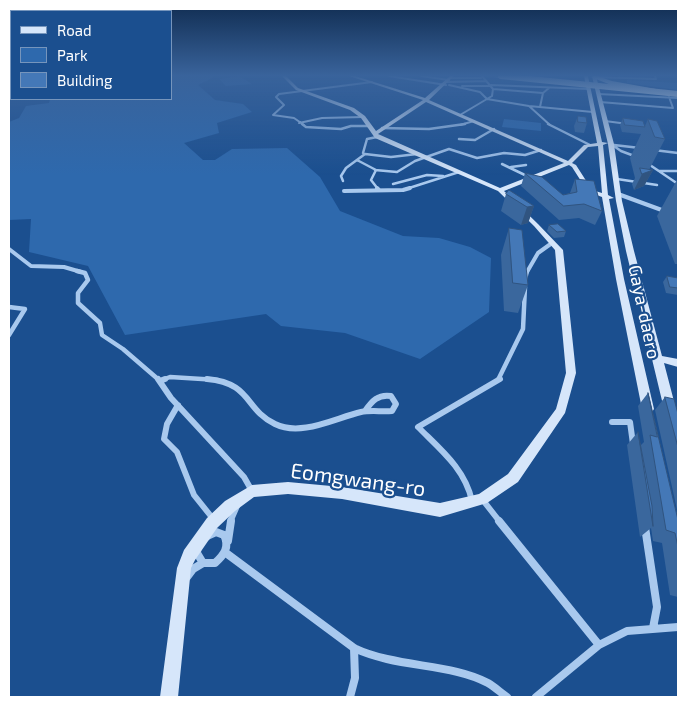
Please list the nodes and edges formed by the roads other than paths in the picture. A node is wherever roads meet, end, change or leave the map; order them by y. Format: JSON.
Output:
{"nodes":[{"id":1,"x":280,"y":109,"type":"edge"},
{"id":2,"x":352,"y":109,"type":"edge"},
{"id":3,"x":409,"y":109,"type":"edge"},
{"id":4,"x":446,"y":109,"type":"edge"},
{"id":5,"x":468,"y":109,"type":"edge"},
{"id":6,"x":531,"y":109,"type":"edge"},
{"id":7,"x":561,"y":109,"type":"edge"},
{"id":8,"x":593,"y":109,"type":"edge"},
{"id":9,"x":601,"y":109,"type":"edge"},
{"id":10,"x":593,"y":112,"type":"junction"},
{"id":11,"x":460,"y":115,"type":"junction"},
{"id":12,"x":474,"y":121,"type":"junction"},
{"id":13,"x":605,"y":121,"type":"junction"},
{"id":14,"x":299,"y":123,"type":"junction"},
{"id":15,"x":633,"y":124,"type":"edge"},
{"id":16,"x":373,"y":128,"type":"junction"},
{"id":17,"x":494,"y":130,"type":"junction"},
{"id":18,"x":459,"y":139,"type":"dead end"},
{"id":19,"x":611,"y":143,"type":"junction"},
{"id":20,"x":595,"y":144,"type":"junction"},
{"id":21,"x":542,"y":150,"type":"junction"},
{"id":22,"x":678,"y":153,"type":"edge"},
{"id":23,"x":365,"y":154,"type":"junction"},
{"id":24,"x":421,"y":156,"type":"junction"},
{"id":25,"x":356,"y":160,"type":"junction"},
{"id":26,"x":569,"y":163,"type":"junction"},
{"id":27,"x":502,"y":164,"type":"dead end"},
{"id":28,"x":526,"y":165,"type":"dead end"},
{"id":29,"x":510,"y":168,"type":"junction"},
{"id":30,"x":375,"y":170,"type":"junction"},
{"id":31,"x":658,"y":171,"type":"junction"},
{"id":32,"x":677,"y":171,"type":"edge"},
{"id":33,"x":454,"y":174,"type":"junction"},
{"id":34,"x":532,"y":177,"type":"junction"},
{"id":35,"x":617,"y":179,"type":"junction"},
{"id":36,"x":342,"y":181,"type":"dead end"},
{"id":37,"x":393,"y":184,"type":"dead end"},
{"id":38,"x":678,"y":184,"type":"edge"},
{"id":39,"x":657,"y":185,"type":"dead end"},
{"id":40,"x":379,"y":190,"type":"junction"},
{"id":41,"x":500,"y":190,"type":"junction"},
{"id":42,"x":344,"y":191,"type":"dead end"},
{"id":43,"x":605,"y":196,"type":"junction"},
{"id":44,"x":619,"y":197,"type":"junction"},
{"id":45,"x":678,"y":216,"type":"edge"},
{"id":46,"x":552,"y":243,"type":"junction"},
{"id":47,"x":9,"y":249,"type":"edge"},
{"id":48,"x":9,"y":307,"type":"edge"},
{"id":49,"x":9,"y":334,"type":"edge"},
{"id":50,"x":656,"y":358,"type":"junction"},
{"id":51,"x":678,"y":363,"type":"edge"},
{"id":52,"x":160,"y":381,"type":"junction"},
{"id":53,"x":178,"y":405,"type":"junction"},
{"id":54,"x":364,"y":412,"type":"junction"},
{"id":55,"x":650,"y":417,"type":"edge"},
{"id":56,"x":673,"y":421,"type":"edge"},
{"id":57,"x":612,"y":422,"type":"dead end"},
{"id":58,"x":634,"y":451,"type":"dead end"},
{"id":59,"x":252,"y":491,"type":"junction"},
{"id":60,"x":241,"y":498,"type":"junction"},
{"id":61,"x":477,"y":500,"type":"junction"},
{"id":62,"x":644,"y":519,"type":"dead end"},
{"id":63,"x":214,"y":521,"type":"junction"},
{"id":64,"x":199,"y":541,"type":"junction"},
{"id":65,"x":228,"y":542,"type":"junction"},
{"id":66,"x":226,"y":553,"type":"junction"},
{"id":67,"x":203,"y":563,"type":"junction"},
{"id":68,"x":181,"y":586,"type":"junction"},
{"id":69,"x":678,"y":627,"type":"edge"},
{"id":70,"x":653,"y":628,"type":"junction"},
{"id":71,"x":599,"y":645,"type":"junction"},
{"id":72,"x":354,"y":648,"type":"junction"},
{"id":73,"x":169,"y":697,"type":"edge"},
{"id":74,"x":350,"y":697,"type":"edge"},
{"id":75,"x":507,"y":697,"type":"edge"},
{"id":76,"x":536,"y":697,"type":"edge"}],
"edges":[{"from":1,"to":14,"type":"street"},
{"from":2,"to":16,"type":"main road","name":"Eomgwang-ro"},
{"from":3,"to":16,"type":"main road"},
{"from":4,"to":11,"type":"main road"},
{"from":5,"to":11,"type":"street"},
{"from":6,"to":20,"type":"street"},
{"from":7,"to":10,"type":"street"},
{"from":8,"to":10,"type":"main road","name":"Gaya-daero"},
{"from":9,"to":13,"type":"main road","name":"Gaya-daero"},
{"from":10,"to":20,"type":"main road","name":"Gaya-daero"},
{"from":11,"to":12,"type":"main road"},
{"from":12,"to":16,"type":"street"},
{"from":12,"to":17,"type":"main road"},
{"from":13,"to":15,"type":"street"},
{"from":13,"to":19,"type":"main road","name":"Gaya-daero"},
{"from":14,"to":16,"type":"street"},
{"from":14,"to":16,"type":"street"},
{"from":16,"to":23,"type":"street"},
{"from":16,"to":24,"type":"main road","name":"Eomgwang-ro"},
{"from":17,"to":18,"type":"street"},
{"from":17,"to":21,"type":"main road"},
{"from":19,"to":20,"type":"main road"},
{"from":19,"to":22,"type":"street"},
{"from":19,"to":31,"type":"street"},
{"from":19,"to":35,"type":"main road","name":"Gaya-daero"},
{"from":20,"to":26,"type":"main road"},
{"from":20,"to":43,"type":"main road","name":"Gaya-daero"},
{"from":21,"to":24,"type":"street"},
{"from":21,"to":26,"type":"main road"},
{"from":23,"to":24,"type":"street"},
{"from":23,"to":25,"type":"street"},
{"from":24,"to":30,"type":"street"},
{"from":24,"to":33,"type":"main road","name":"Eomgwang-ro"},
{"from":25,"to":30,"type":"street"},
{"from":25,"to":36,"type":"street"},
{"from":26,"to":34,"type":"main road"},
{"from":26,"to":43,"type":"main road"},
{"from":27,"to":29,"type":"street"},
{"from":28,"to":29,"type":"street"},
{"from":29,"to":34,"type":"street"},
{"from":30,"to":40,"type":"street"},
{"from":31,"to":32,"type":"street"},
{"from":31,"to":38,"type":"street"},
{"from":33,"to":37,"type":"street"},
{"from":33,"to":40,"type":"street"},
{"from":33,"to":41,"type":"main road","name":"Eomgwang-ro"},
{"from":34,"to":41,"type":"main road"},
{"from":35,"to":39,"type":"street"},
{"from":35,"to":44,"type":"main road","name":"Gaya-daero"},
{"from":40,"to":42,"type":"street"},
{"from":41,"to":46,"type":"main road","name":"Eomgwang-ro"},
{"from":43,"to":44,"type":"main road"},
{"from":43,"to":55,"type":"main road","name":"Gaya-daero"},
{"from":44,"to":45,"type":"street"},
{"from":44,"to":50,"type":"main road","name":"Gaya-daero"},
{"from":46,"to":61,"type":"main road","name":"Eomgwang-ro"},
{"from":46,"to":61,"type":"street"},
{"from":47,"to":52,"type":"street"},
{"from":48,"to":49,"type":"street"},
{"from":50,"to":51,"type":"main road"},
{"from":50,"to":56,"type":"main road","name":"Gaya-daero"},
{"from":52,"to":53,"type":"street"},
{"from":52,"to":54,"type":"street"},
{"from":53,"to":59,"type":"street"},
{"from":53,"to":63,"type":"street"},
{"from":54,"to":54,"type":"street"},
{"from":57,"to":58,"type":"street"},
{"from":59,"to":60,"type":"main road","name":"Eomgwang-ro"},
{"from":59,"to":61,"type":"main road","name":"Eomgwang-ro"},
{"from":60,"to":63,"type":"main road","name":"Eomgwang-ro"},
{"from":60,"to":65,"type":"street"},
{"from":61,"to":71,"type":"street"},
{"from":62,"to":70,"type":"street"},
{"from":63,"to":64,"type":"main road","name":"Eomgwang-ro"},
{"from":64,"to":65,"type":"street"},
{"from":64,"to":67,"type":"street"},
{"from":64,"to":68,"type":"main road","name":"Eomgwang-ro"},
{"from":65,"to":66,"type":"street"},
{"from":66,"to":67,"type":"street"},
{"from":66,"to":72,"type":"street"},
{"from":67,"to":68,"type":"street"},
{"from":68,"to":73,"type":"main road","name":"Eomgwang-ro"},
{"from":69,"to":70,"type":"street"},
{"from":70,"to":71,"type":"street"},
{"from":71,"to":76,"type":"street"},
{"from":72,"to":74,"type":"street"},
{"from":72,"to":75,"type":"street"}]}
